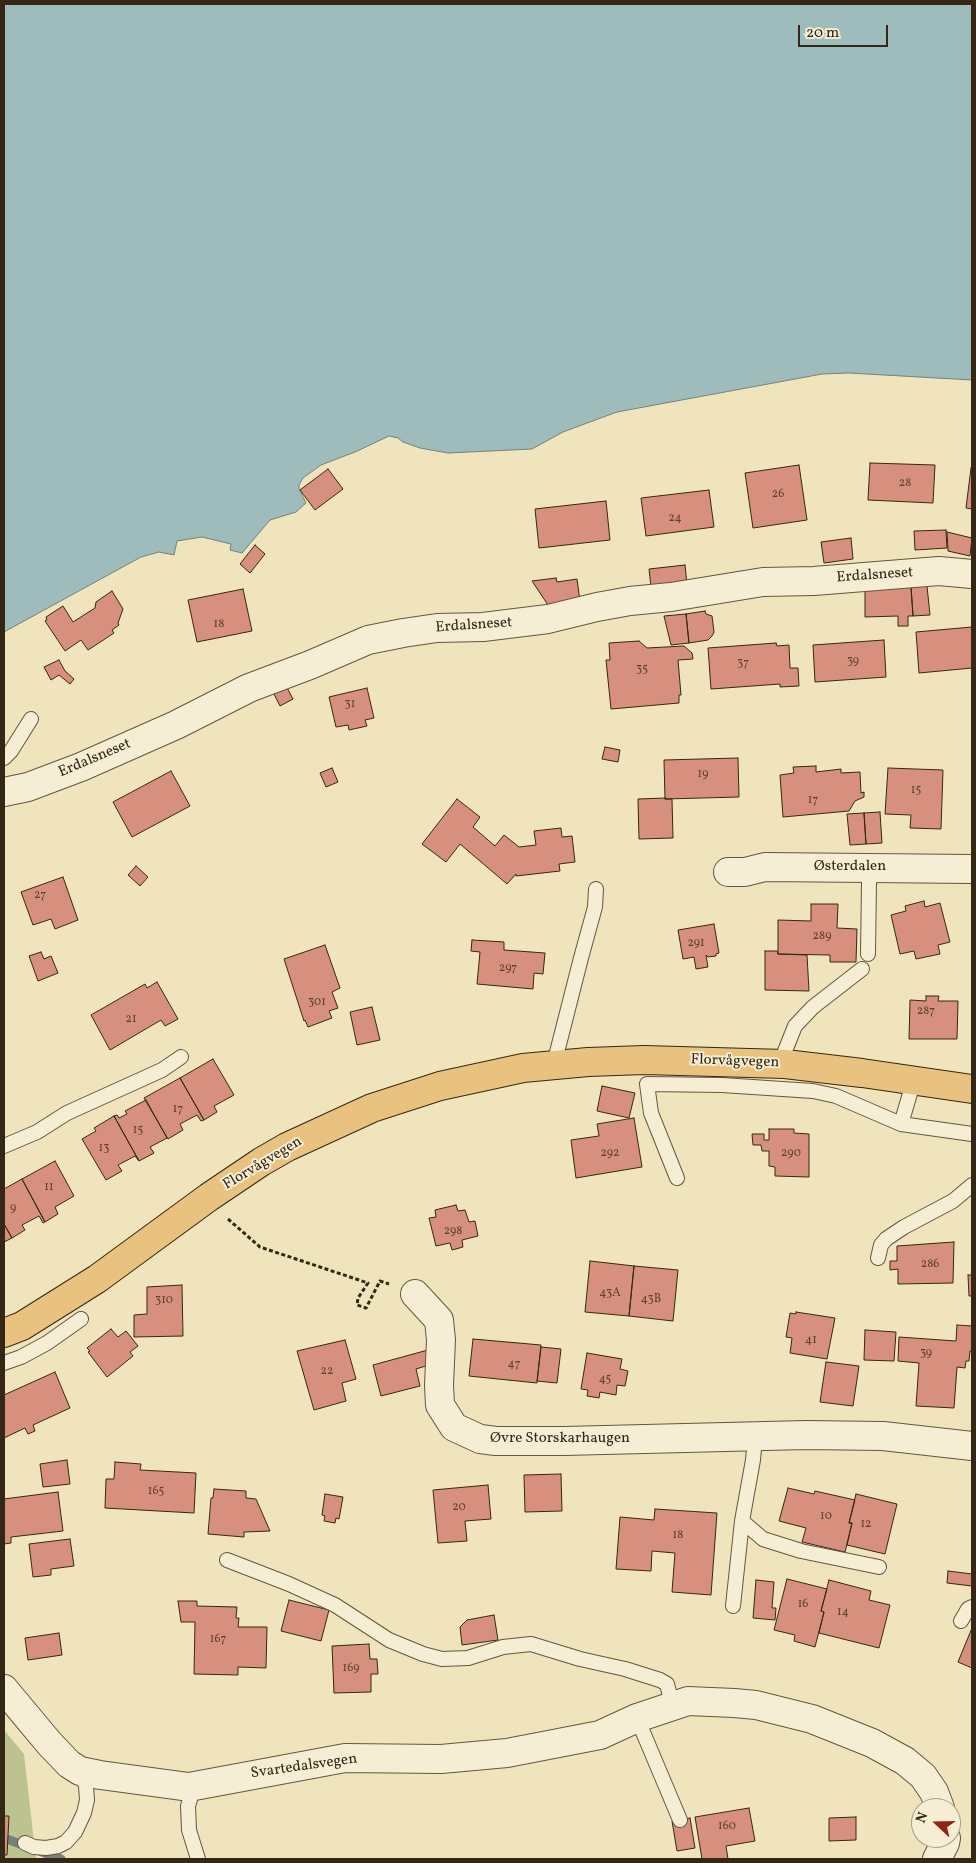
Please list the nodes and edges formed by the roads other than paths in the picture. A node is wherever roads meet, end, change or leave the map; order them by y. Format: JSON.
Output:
{"nodes":[{"id":1,"x":972,"y":574,"type":"edge"},
{"id":2,"x":31,"y":719,"type":"dead end"},
{"id":3,"x":4,"y":758,"type":"edge"},
{"id":4,"x":4,"y":792,"type":"edge"},
{"id":5,"x":872,"y":867,"type":"junction"},
{"id":6,"x":972,"y":869,"type":"edge"},
{"id":7,"x":728,"y":872,"type":"dead end"},
{"id":8,"x":596,"y":889,"type":"dead end"},
{"id":9,"x":868,"y":954,"type":"dead end"},
{"id":10,"x":862,"y":969,"type":"dead end"},
{"id":11,"x":181,"y":1057,"type":"dead end"},
{"id":12,"x":554,"y":1064,"type":"junction"},
{"id":13,"x":785,"y":1064,"type":"junction"},
{"id":14,"x":914,"y":1080,"type":"junction"},
{"id":15,"x":972,"y":1089,"type":"edge"},
{"id":16,"x":901,"y":1124,"type":"junction"},
{"id":17,"x":972,"y":1134,"type":"edge"},
{"id":18,"x":4,"y":1146,"type":"edge"},
{"id":19,"x":676,"y":1178,"type":"dead end"},
{"id":20,"x":972,"y":1184,"type":"edge"},
{"id":21,"x":878,"y":1258,"type":"dead end"},
{"id":22,"x":415,"y":1294,"type":"road end"},
{"id":23,"x":81,"y":1319,"type":"dead end"},
{"id":24,"x":4,"y":1333,"type":"edge"},
{"id":25,"x":4,"y":1363,"type":"edge"},
{"id":26,"x":755,"y":1437,"type":"junction"},
{"id":27,"x":972,"y":1446,"type":"edge"},
{"id":28,"x":742,"y":1521,"type":"junction"},
{"id":29,"x":227,"y":1560,"type":"dead end"},
{"id":30,"x":879,"y":1567,"type":"dead end"},
{"id":31,"x":733,"y":1606,"type":"dead end"},
{"id":32,"x":972,"y":1607,"type":"edge"},
{"id":33,"x":961,"y":1621,"type":"dead end"},
{"id":34,"x":4,"y":1689,"type":"edge"},
{"id":35,"x":669,"y":1708,"type":"junction"},
{"id":36,"x":637,"y":1718,"type":"junction"},
{"id":37,"x":80,"y":1771,"type":"junction"},
{"id":38,"x":194,"y":1785,"type":"junction"},
{"id":39,"x":936,"y":1798,"type":"edge"},
{"id":40,"x":680,"y":1820,"type":"dead end"},
{"id":41,"x":25,"y":1843,"type":"dead end"},
{"id":42,"x":198,"y":1859,"type":"edge"}],
"edges":[{"from":1,"to":4,"type":"street","name":"Erdalsneset"},
{"from":2,"to":3,"type":"lane"},
{"from":5,"to":6,"type":"street","name":"Østerdalen"},
{"from":5,"to":7,"type":"street","name":"Østerdalen"},
{"from":5,"to":9,"type":"lane"},
{"from":8,"to":12,"type":"lane"},
{"from":10,"to":13,"type":"lane"},
{"from":11,"to":18,"type":"lane"},
{"from":12,"to":13,"type":"main road","name":"Florvågvegen"},
{"from":12,"to":24,"type":"main road","name":"Florvågvegen"},
{"from":13,"to":14,"type":"main road","name":"Florvågvegen"},
{"from":14,"to":15,"type":"main road","name":"Florvågvegen"},
{"from":14,"to":16,"type":"lane"},
{"from":16,"to":17,"type":"lane","name":"Florvågvegen"},
{"from":16,"to":19,"type":"lane","name":"Florvågvegen"},
{"from":20,"to":21,"type":"lane"},
{"from":22,"to":26,"type":"street","name":"Øvre Storskarhaugen"},
{"from":23,"to":25,"type":"lane"},
{"from":26,"to":27,"type":"street","name":"Øvre Storskarhaugen"},
{"from":26,"to":28,"type":"lane"},
{"from":28,"to":30,"type":"lane"},
{"from":28,"to":31,"type":"lane"},
{"from":29,"to":35,"type":"lane"},
{"from":32,"to":33,"type":"lane"},
{"from":34,"to":37,"type":"street","name":"Svartedalsvegen"},
{"from":35,"to":36,"type":"street","name":"Svartedalsvegen"},
{"from":35,"to":39,"type":"street","name":"Svartedalsvegen"},
{"from":36,"to":38,"type":"street","name":"Svartedalsvegen"},
{"from":36,"to":40,"type":"lane"},
{"from":37,"to":38,"type":"street","name":"Svartedalsvegen"},
{"from":37,"to":41,"type":"lane"},
{"from":38,"to":42,"type":"lane"}]}
